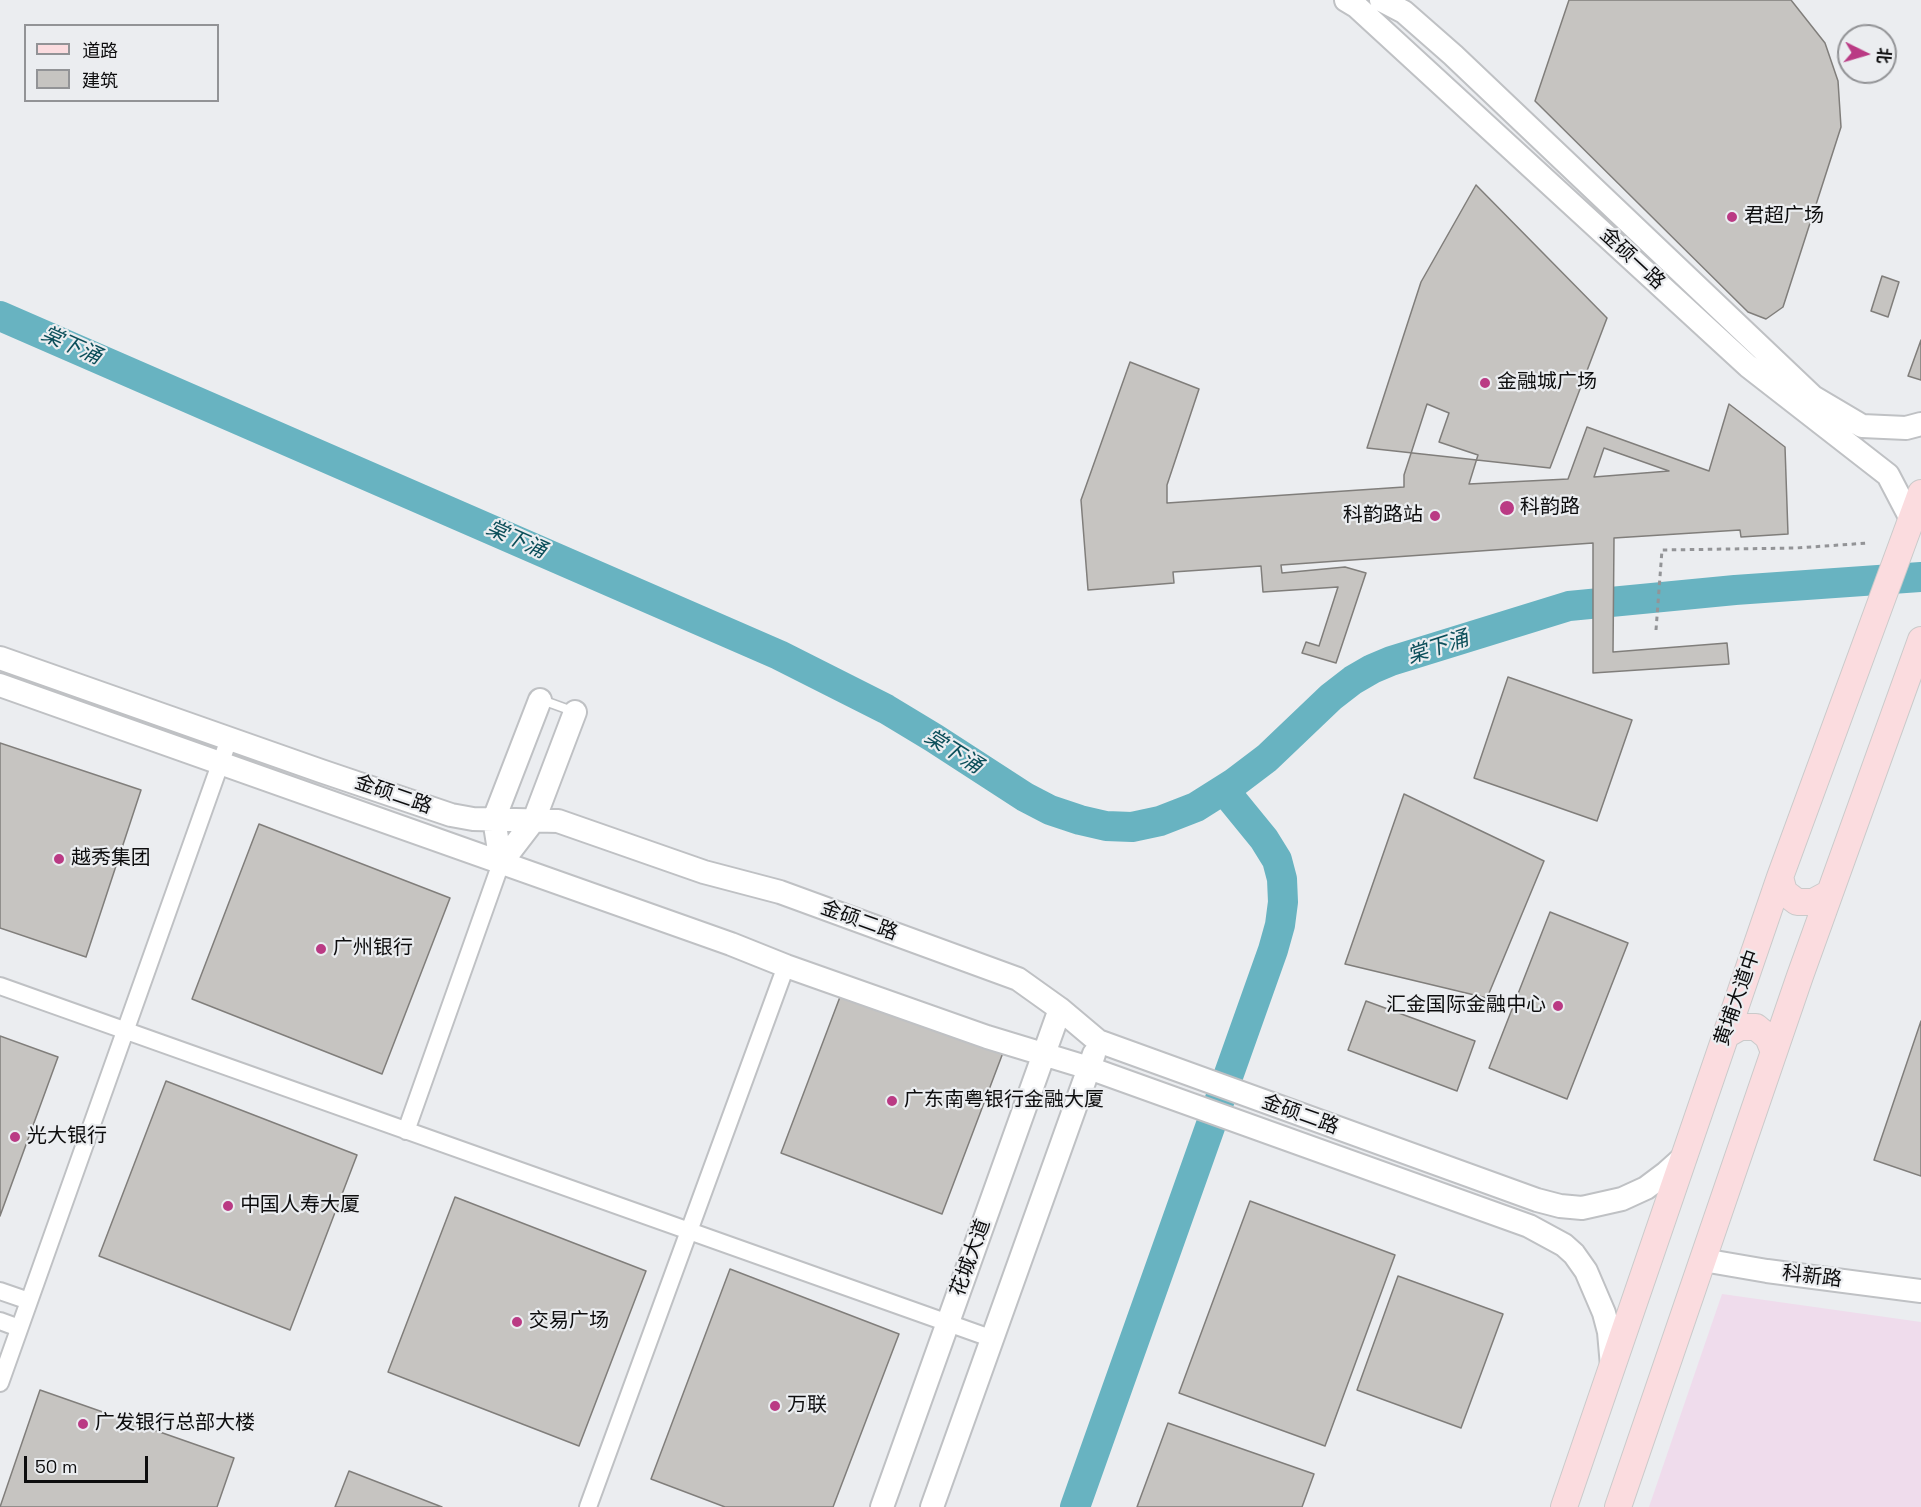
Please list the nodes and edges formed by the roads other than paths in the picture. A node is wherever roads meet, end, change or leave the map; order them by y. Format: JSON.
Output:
{"nodes":[{"id":1,"x":1346,"y":0,"type":"edge"},
{"id":2,"x":1381,"y":0,"type":"edge"},
{"id":3,"x":1921,"y":424,"type":"edge"},
{"id":4,"x":1921,"y":493,"type":"edge"},
{"id":5,"x":1911,"y":519,"type":"junction"},
{"id":6,"x":1921,"y":640,"type":"edge"},
{"id":7,"x":0,"y":658,"type":"edge"},
{"id":8,"x":0,"y":685,"type":"edge"},
{"id":9,"x":540,"y":700,"type":"joint"},
{"id":10,"x":575,"y":712,"type":"joint"},
{"id":11,"x":229,"y":739,"type":"junction"},
{"id":12,"x":221,"y":763,"type":"junction"},
{"id":13,"x":494,"y":819,"type":"junction"},
{"id":14,"x":534,"y":820,"type":"junction"},
{"id":15,"x":501,"y":863,"type":"junction"},
{"id":16,"x":1780,"y":877,"type":"junction"},
{"id":17,"x":1828,"y":894,"type":"junction"},
{"id":18,"x":786,"y":966,"type":"junction"},
{"id":19,"x":0,"y":986,"type":"edge"},
{"id":20,"x":1060,"y":1009,"type":"junction"},
{"id":21,"x":125,"y":1031,"type":"junction"},
{"id":22,"x":1726,"y":1035,"type":"junction"},
{"id":23,"x":1098,"y":1041,"type":"junction"},
{"id":24,"x":1774,"y":1052,"type":"junction"},
{"id":25,"x":1044,"y":1055,"type":"junction"},
{"id":26,"x":1089,"y":1068,"type":"junction"},
{"id":27,"x":406,"y":1131,"type":"junction"},
{"id":28,"x":1685,"y":1156,"type":"junction"},
{"id":29,"x":689,"y":1231,"type":"junction"},
{"id":30,"x":1703,"y":1260,"type":"junction"},
{"id":31,"x":0,"y":1291,"type":"edge"},
{"id":32,"x":1921,"y":1291,"type":"edge"},
{"id":33,"x":29,"y":1301,"type":"junction"},
{"id":34,"x":0,"y":1321,"type":"edge"},
{"id":35,"x":948,"y":1323,"type":"junction"},
{"id":36,"x":19,"y":1328,"type":"junction"},
{"id":37,"x":993,"y":1339,"type":"junction"},
{"id":38,"x":1612,"y":1371,"type":"junction"},
{"id":39,"x":0,"y":1383,"type":"edge"},
{"id":40,"x":588,"y":1507,"type":"edge"},
{"id":41,"x":882,"y":1507,"type":"edge"},
{"id":42,"x":932,"y":1507,"type":"edge"},
{"id":43,"x":1564,"y":1507,"type":"edge"},
{"id":44,"x":1617,"y":1507,"type":"edge"}],
"edges":[{"from":1,"to":5,"type":"street","name":"金硕一路"},
{"from":2,"to":3,"type":"street","name":"金硕一路"},
{"from":4,"to":5,"type":"main road","name":"黄埔大道中"},
{"from":5,"to":16,"type":"main road","name":"黄埔大道中"},
{"from":6,"to":17,"type":"main road"},
{"from":7,"to":11,"type":"street","name":"金硕二路"},
{"from":8,"to":12,"type":"street","name":"金硕二路"},
{"from":9,"to":10,"type":"lane"},
{"from":9,"to":13,"type":"street"},
{"from":10,"to":14,"type":"street"},
{"from":11,"to":12,"type":"street"},
{"from":11,"to":13,"type":"street","name":"金硕二路"},
{"from":12,"to":15,"type":"street","name":"金硕二路"},
{"from":12,"to":21,"type":"street"},
{"from":13,"to":14,"type":"street","name":"金硕二路"},
{"from":13,"to":15,"type":"street"},
{"from":14,"to":15,"type":"street"},
{"from":14,"to":20,"type":"street","name":"金硕二路"},
{"from":15,"to":18,"type":"street","name":"金硕二路"},
{"from":15,"to":27,"type":"street"},
{"from":16,"to":17,"type":"main road"},
{"from":16,"to":22,"type":"main road","name":"黄埔大道中"},
{"from":17,"to":24,"type":"main road"},
{"from":18,"to":25,"type":"street","name":"金硕二路"},
{"from":18,"to":29,"type":"street"},
{"from":19,"to":21,"type":"street"},
{"from":20,"to":23,"type":"street","name":"金硕二路"},
{"from":20,"to":25,"type":"street","name":"花城大道"},
{"from":21,"to":27,"type":"street"},
{"from":21,"to":33,"type":"street"},
{"from":22,"to":24,"type":"main road"},
{"from":22,"to":28,"type":"main road","name":"黄埔大道中"},
{"from":23,"to":26,"type":"street"},
{"from":23,"to":28,"type":"street","name":"金硕二路"},
{"from":24,"to":30,"type":"main road"},
{"from":25,"to":26,"type":"street","name":"金硕二路"},
{"from":25,"to":35,"type":"street","name":"花城大道"},
{"from":26,"to":37,"type":"street"},
{"from":26,"to":38,"type":"street","name":"金硕二路"},
{"from":27,"to":29,"type":"street"},
{"from":28,"to":38,"type":"main road","name":"黄埔大道中"},
{"from":29,"to":35,"type":"street"},
{"from":29,"to":40,"type":"street"},
{"from":30,"to":32,"type":"street","name":"科新路"},
{"from":30,"to":44,"type":"main road"},
{"from":31,"to":33,"type":"street"},
{"from":33,"to":36,"type":"street"},
{"from":34,"to":36,"type":"street"},
{"from":35,"to":37,"type":"street"},
{"from":35,"to":41,"type":"street","name":"花城大道"},
{"from":36,"to":39,"type":"street"},
{"from":37,"to":42,"type":"street"},
{"from":38,"to":43,"type":"main road","name":"黄埔大道中"}]}
